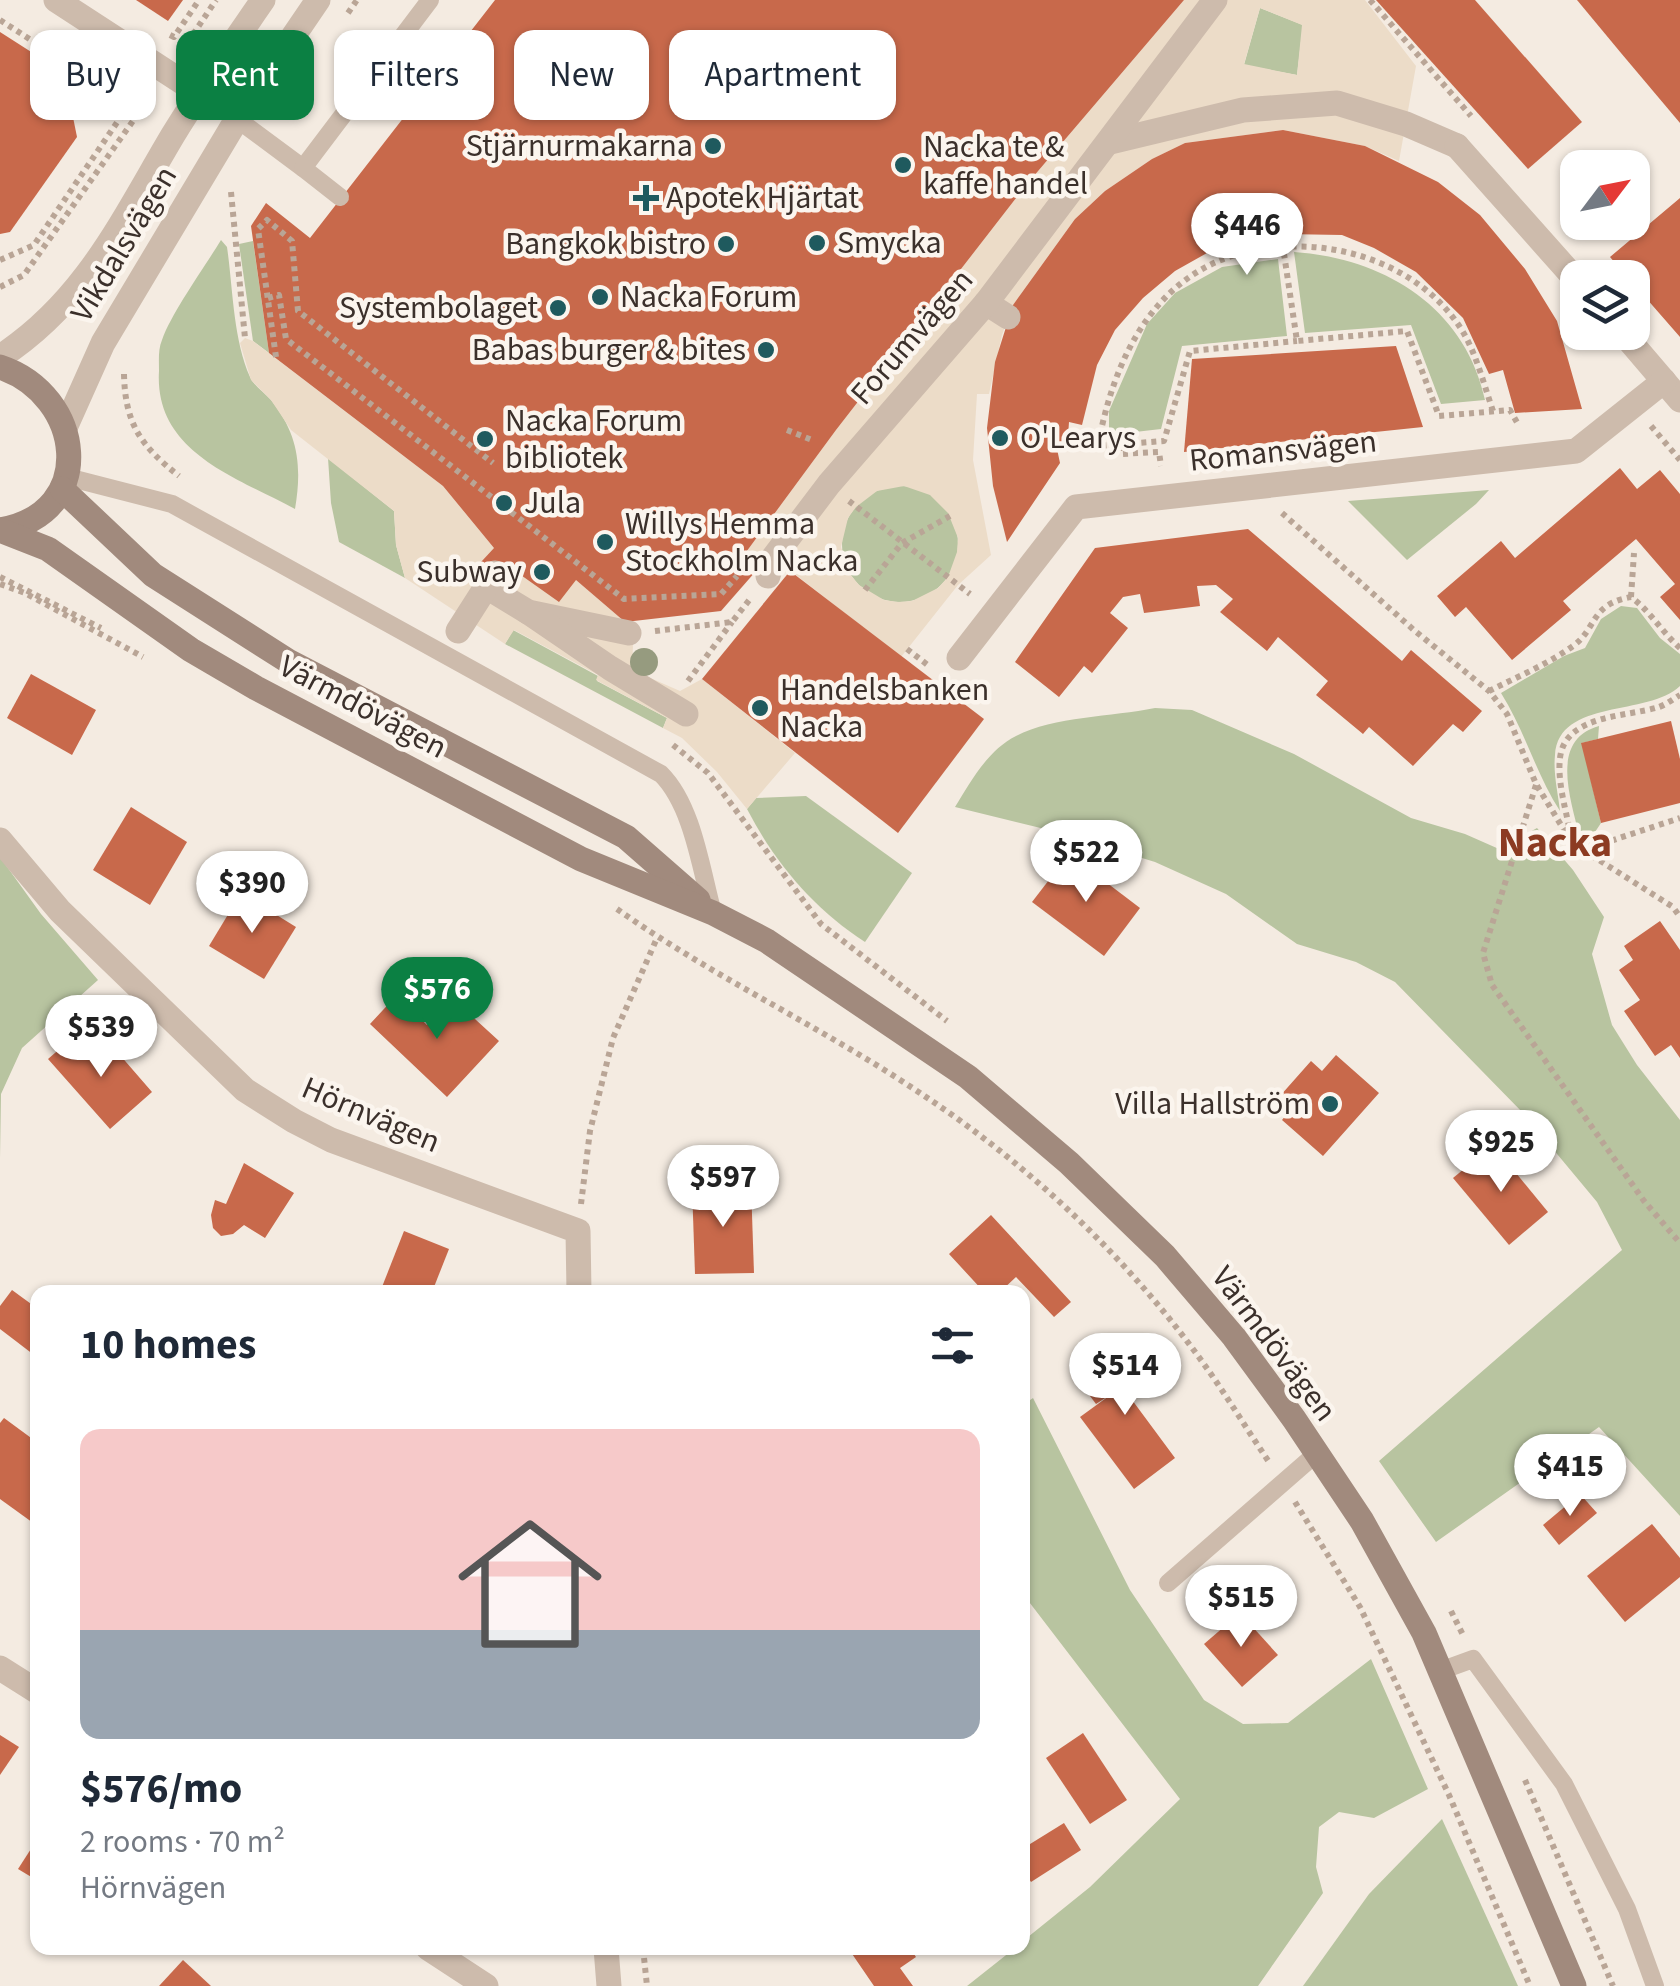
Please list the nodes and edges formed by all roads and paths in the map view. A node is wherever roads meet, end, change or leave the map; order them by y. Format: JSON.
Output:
{"nodes":[{"id":1,"x":56,"y":0,"type":"edge"},
{"id":2,"x":199,"y":0,"type":"edge"},
{"id":3,"x":216,"y":0,"type":"edge"},
{"id":4,"x":263,"y":0,"type":"edge"},
{"id":5,"x":318,"y":0,"type":"edge"},
{"id":6,"x":430,"y":0,"type":"edge"},
{"id":7,"x":1215,"y":0,"type":"edge"},
{"id":8,"x":0,"y":20,"type":"edge"},
{"id":9,"x":159,"y":28,"type":"dead end"},
{"id":10,"x":242,"y":30,"type":"edge"},
{"id":11,"x":297,"y":30,"type":"edge"},
{"id":12,"x":168,"y":72,"type":"junction"},
{"id":13,"x":176,"y":77,"type":"edge"},
{"id":14,"x":182,"y":120,"type":"edge"},
{"id":15,"x":235,"y":120,"type":"edge"},
{"id":16,"x":239,"y":120,"type":"edge"},
{"id":17,"x":1110,"y":142,"type":"junction"},
{"id":18,"x":303,"y":168,"type":"junction"},
{"id":19,"x":231,"y":186,"type":"dead end"},
{"id":20,"x":340,"y":197,"type":"dead end"},
{"id":21,"x":1283,"y":248,"type":"junction"},
{"id":22,"x":0,"y":260,"type":"edge"},
{"id":23,"x":1560,"y":262,"type":"edge"},
{"id":24,"x":0,"y":288,"type":"edge"},
{"id":25,"x":268,"y":298,"type":"junction"},
{"id":26,"x":986,"y":302,"type":"junction"},
{"id":27,"x":1008,"y":317,"type":"dead end"},
{"id":28,"x":245,"y":338,"type":"dead end"},
{"id":29,"x":1297,"y":341,"type":"junction"},
{"id":30,"x":1637,"y":350,"type":"edge"},
{"id":31,"x":0,"y":356,"type":"edge"},
{"id":32,"x":276,"y":357,"type":"dead end"},
{"id":33,"x":0,"y":367,"type":"edge"},
{"id":34,"x":124,"y":367,"type":"dead end"},
{"id":35,"x":1672,"y":391,"type":"edge"},
{"id":36,"x":1493,"y":411,"type":"junction"},
{"id":37,"x":1642,"y":415,"type":"junction"},
{"id":38,"x":1531,"y":425,"type":"dead end"},
{"id":39,"x":1520,"y":426,"type":"junction"},
{"id":40,"x":66,"y":428,"type":"junction"},
{"id":41,"x":1500,"y":428,"type":"dead end"},
{"id":42,"x":786,"y":430,"type":"dead end"},
{"id":43,"x":1638,"y":434,"type":"dead end"},
{"id":44,"x":812,"y":440,"type":"dead end"},
{"id":45,"x":1121,"y":446,"type":"junction"},
{"id":46,"x":1680,"y":460,"type":"edge"},
{"id":47,"x":493,"y":463,"type":"dead end"},
{"id":48,"x":1180,"y":464,"type":"dead end"},
{"id":49,"x":187,"y":482,"type":"dead end"},
{"id":50,"x":65,"y":483,"type":"junction"},
{"id":51,"x":828,"y":484,"type":"junction"},
{"id":52,"x":1289,"y":503,"type":"dead end"},
{"id":53,"x":1274,"y":504,"type":"dead end"},
{"id":54,"x":1284,"y":515,"type":"dead end"},
{"id":55,"x":950,"y":516,"type":"dead end"},
{"id":56,"x":0,"y":530,"type":"edge"},
{"id":57,"x":902,"y":542,"type":"junction"},
{"id":58,"x":1634,"y":553,"type":"dead end"},
{"id":59,"x":758,"y":570,"type":"junction"},
{"id":60,"x":958,"y":585,"type":"dead end"},
{"id":61,"x":865,"y":590,"type":"dead end"},
{"id":62,"x":1631,"y":597,"type":"junction"},
{"id":63,"x":528,"y":612,"type":"junction"},
{"id":64,"x":732,"y":622,"type":"junction"},
{"id":65,"x":458,"y":630,"type":"dead end"},
{"id":66,"x":629,"y":633,"type":"joint"},
{"id":67,"x":1680,"y":648,"type":"edge"},
{"id":68,"x":907,"y":650,"type":"dead end"},
{"id":69,"x":948,"y":666,"type":"joint"},
{"id":70,"x":979,"y":682,"type":"dead end"},
{"id":71,"x":953,"y":684,"type":"dead end"},
{"id":72,"x":1489,"y":691,"type":"junction"},
{"id":73,"x":1680,"y":695,"type":"edge"},
{"id":74,"x":683,"y":702,"type":"joint"},
{"id":75,"x":676,"y":746,"type":"dead end"},
{"id":76,"x":1536,"y":784,"type":"junction"},
{"id":77,"x":1680,"y":818,"type":"edge"},
{"id":78,"x":0,"y":840,"type":"edge"},
{"id":79,"x":1572,"y":843,"type":"junction"},
{"id":80,"x":1582,"y":851,"type":"junction"},
{"id":81,"x":610,"y":905,"type":"dead end"},
{"id":82,"x":713,"y":913,"type":"junction"},
{"id":83,"x":1680,"y":916,"type":"edge"},
{"id":84,"x":656,"y":938,"type":"junction"},
{"id":85,"x":959,"y":1031,"type":"dead end"},
{"id":86,"x":578,"y":1230,"type":"junction"},
{"id":87,"x":1680,"y":1243,"type":"edge"},
{"id":88,"x":578,"y":1285,"type":"edge"},
{"id":89,"x":1317,"y":1453,"type":"junction"},
{"id":90,"x":1282,"y":1481,"type":"junction"},
{"id":91,"x":1168,"y":1583,"type":"dead end"},
{"id":92,"x":0,"y":1668,"type":"edge"},
{"id":93,"x":1440,"y":1671,"type":"junction"},
{"id":94,"x":30,"y":1687,"type":"edge"},
{"id":95,"x":439,"y":1955,"type":"edge"},
{"id":96,"x":607,"y":1955,"type":"edge"},
{"id":97,"x":644,"y":1955,"type":"edge"},
{"id":98,"x":486,"y":1986,"type":"edge"},
{"id":99,"x":609,"y":1986,"type":"edge"},
{"id":100,"x":646,"y":1986,"type":"edge"},
{"id":101,"x":1530,"y":1986,"type":"edge"},
{"id":102,"x":1574,"y":1986,"type":"edge"},
{"id":103,"x":1655,"y":1986,"type":"edge"}],
"edges":[{"from":1,"to":12,"type":"street"},
{"from":2,"to":9,"type":"path"},
{"from":3,"to":12,"type":"path"},
{"from":4,"to":10,"type":"street","name":"Vikdalsvägen"},
{"from":5,"to":11,"type":"street","name":"Vikdalsvägen"},
{"from":6,"to":18,"type":"lane"},
{"from":7,"to":17,"type":"street","name":"Forumvägen"},
{"from":8,"to":22,"type":"path"},
{"from":12,"to":13,"type":"street"},
{"from":12,"to":24,"type":"path"},
{"from":14,"to":31,"type":"street","name":"Vikdalsvägen"},
{"from":15,"to":40,"type":"street","name":"Vikdalsvägen"},
{"from":16,"to":18,"type":"lane"},
{"from":17,"to":23,"type":"street"},
{"from":17,"to":26,"type":"street","name":"Forumvägen"},
{"from":18,"to":20,"type":"lane"},
{"from":19,"to":28,"type":"path"},
{"from":21,"to":29,"type":"path"},
{"from":21,"to":36,"type":"path"},
{"from":21,"to":45,"type":"path"},
{"from":25,"to":32,"type":"path"},
{"from":25,"to":47,"type":"path"},
{"from":25,"to":59,"type":"path"},
{"from":26,"to":27,"type":"street"},
{"from":26,"to":51,"type":"street","name":"Forumvägen"},
{"from":29,"to":36,"type":"path"},
{"from":29,"to":45,"type":"path"},
{"from":30,"to":35,"type":"street"},
{"from":33,"to":40,"type":"main road"},
{"from":34,"to":49,"type":"path"},
{"from":35,"to":37,"type":"street","name":"Romansvägen"},
{"from":36,"to":39,"type":"path"},
{"from":37,"to":43,"type":"path"},
{"from":37,"to":46,"type":"path"},
{"from":37,"to":69,"type":"street","name":"Romansvägen"},
{"from":38,"to":39,"type":"path"},
{"from":39,"to":41,"type":"path"},
{"from":40,"to":50,"type":"main road"},
{"from":42,"to":44,"type":"path"},
{"from":45,"to":48,"type":"path"},
{"from":50,"to":56,"type":"main road"},
{"from":50,"to":82,"type":"main road","name":"Värmdövägen"},
{"from":50,"to":82,"type":"lane"},
{"from":51,"to":57,"type":"path"},
{"from":51,"to":59,"type":"street","name":"Forumvägen"},
{"from":52,"to":53,"type":"path"},
{"from":54,"to":72,"type":"path"},
{"from":55,"to":57,"type":"path"},
{"from":56,"to":82,"type":"main road","name":"Värmdövägen"},
{"from":57,"to":60,"type":"path"},
{"from":57,"to":61,"type":"path"},
{"from":58,"to":62,"type":"path"},
{"from":59,"to":64,"type":"path"},
{"from":62,"to":67,"type":"path"},
{"from":62,"to":72,"type":"path"},
{"from":63,"to":65,"type":"street"},
{"from":63,"to":66,"type":"street"},
{"from":63,"to":74,"type":"street"},
{"from":64,"to":66,"type":"path"},
{"from":64,"to":74,"type":"path"},
{"from":68,"to":69,"type":"path"},
{"from":70,"to":71,"type":"path"},
{"from":72,"to":76,"type":"path"},
{"from":73,"to":79,"type":"path"},
{"from":75,"to":85,"type":"path"},
{"from":76,"to":79,"type":"path"},
{"from":76,"to":87,"type":"path"},
{"from":77,"to":80,"type":"path"},
{"from":78,"to":86,"type":"street","name":"Hörnvägen"},
{"from":79,"to":80,"type":"path"},
{"from":80,"to":83,"type":"path"},
{"from":81,"to":84,"type":"path"},
{"from":82,"to":89,"type":"main road","name":"Värmdövägen"},
{"from":84,"to":86,"type":"path"},
{"from":84,"to":90,"type":"path"},
{"from":86,"to":88,"type":"street"},
{"from":89,"to":90,"type":"lane"},
{"from":89,"to":93,"type":"main road","name":"Värmdövägen"},
{"from":90,"to":91,"type":"lane"},
{"from":90,"to":101,"type":"path"},
{"from":92,"to":94,"type":"street"},
{"from":93,"to":102,"type":"main road","name":"Värmdövägen"},
{"from":93,"to":103,"type":"lane"},
{"from":95,"to":98,"type":"street"},
{"from":96,"to":99,"type":"street"},
{"from":97,"to":100,"type":"path"}]}
